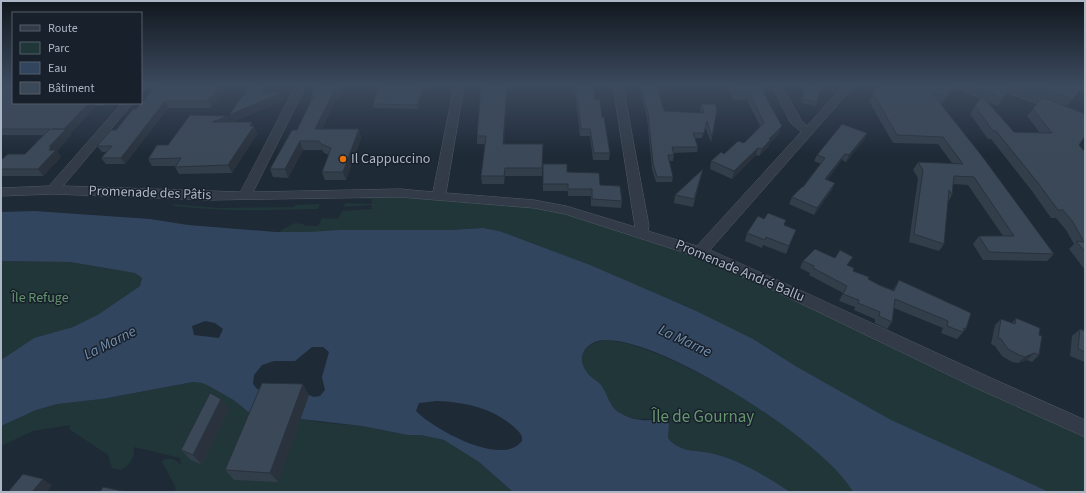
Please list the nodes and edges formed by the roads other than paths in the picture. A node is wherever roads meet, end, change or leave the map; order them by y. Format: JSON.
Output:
{"nodes":[{"id":1,"x":123,"y":109,"type":"edge"},
{"id":2,"x":289,"y":109,"type":"edge"},
{"id":3,"x":455,"y":109,"type":"edge"},
{"id":4,"x":622,"y":109,"type":"edge"},
{"id":5,"x":789,"y":109,"type":"edge"},
{"id":6,"x":828,"y":109,"type":"edge"},
{"id":7,"x":1060,"y":109,"type":"edge"},
{"id":8,"x":1085,"y":118,"type":"edge"},
{"id":9,"x":808,"y":132,"type":"junction"},
{"id":10,"x":53,"y":190,"type":"junction"},
{"id":11,"x":1,"y":192,"type":"edge"},
{"id":12,"x":244,"y":196,"type":"junction"},
{"id":13,"x":299,"y":196,"type":"joint"},
{"id":14,"x":439,"y":196,"type":"junction"},
{"id":15,"x":641,"y":232,"type":"junction"},
{"id":16,"x":700,"y":252,"type":"junction"},
{"id":17,"x":1085,"y":429,"type":"edge"}],
"edges":[{"from":1,"to":10,"type":"street"},
{"from":2,"to":12,"type":"street"},
{"from":3,"to":14,"type":"street"},
{"from":4,"to":15,"type":"street"},
{"from":5,"to":9,"type":"street"},
{"from":6,"to":9,"type":"street"},
{"from":7,"to":8,"type":"street"},
{"from":9,"to":16,"type":"street"},
{"from":10,"to":11,"type":"street","name":"Promenade des Pâtis"},
{"from":10,"to":12,"type":"street","name":"Promenade des Pâtis"},
{"from":12,"to":13,"type":"street","name":"Promenade des Pâtis"},
{"from":13,"to":14,"type":"street","name":"Promenade André Ballu"},
{"from":14,"to":15,"type":"street","name":"Promenade André Ballu"},
{"from":15,"to":16,"type":"street","name":"Promenade André Ballu"},
{"from":16,"to":17,"type":"street","name":"Promenade André Ballu"}]}
